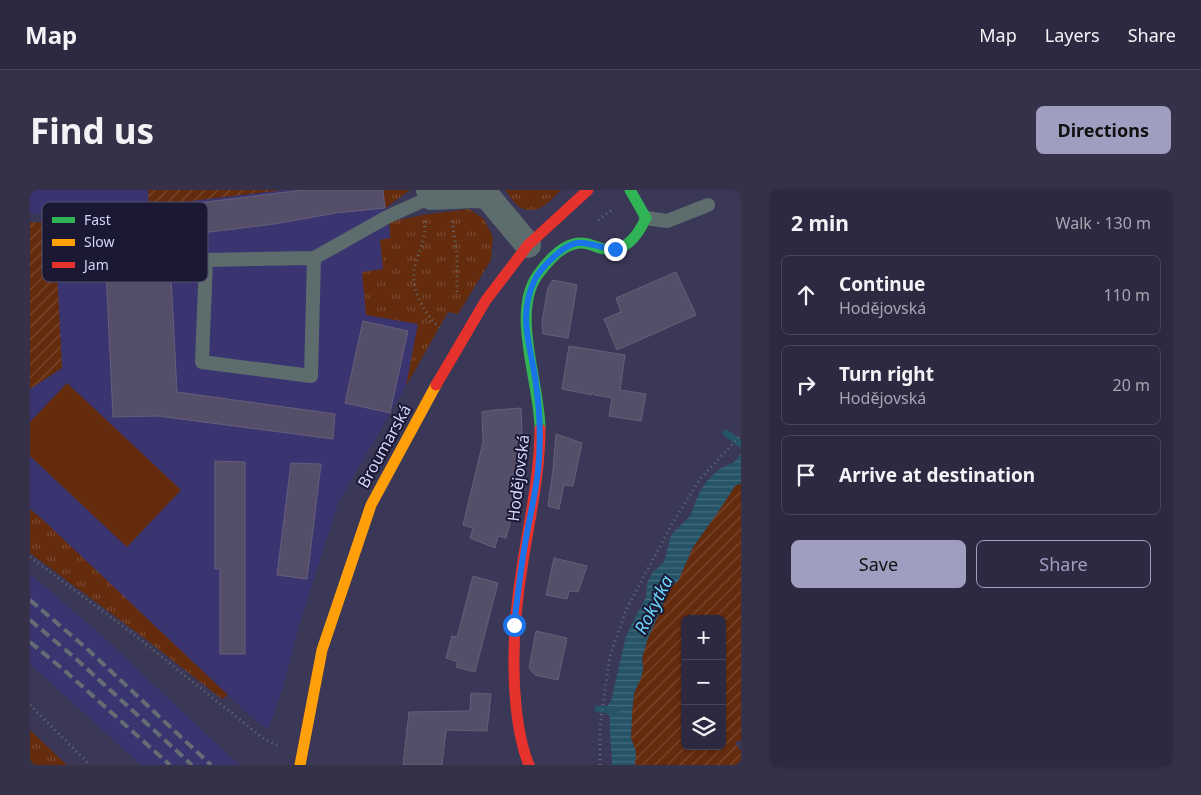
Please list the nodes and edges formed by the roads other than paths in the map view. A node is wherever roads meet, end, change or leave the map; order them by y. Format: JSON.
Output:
{"nodes":[{"id":1,"x":588,"y":190,"type":"edge"},
{"id":2,"x":631,"y":192,"type":"edge"},
{"id":3,"x":430,"y":194,"type":"edge"},
{"id":4,"x":708,"y":205,"type":"dead end"},
{"id":5,"x":646,"y":218,"type":"junction"},
{"id":6,"x":528,"y":245,"type":"junction"},
{"id":7,"x":314,"y":258,"type":"junction"},
{"id":8,"x":208,"y":260,"type":"edge"},
{"id":9,"x":205,"y":282,"type":"edge"},
{"id":10,"x":300,"y":765,"type":"edge"},
{"id":11,"x":529,"y":765,"type":"edge"}],
"edges":[{"from":1,"to":6,"type":"street","name":"Broumarská"},
{"from":2,"to":5,"type":"street"},
{"from":3,"to":6,"type":"street"},
{"from":3,"to":7,"type":"lane"},
{"from":4,"to":5,"type":"lane"},
{"from":5,"to":11,"type":"street","name":"Hodějovská"},
{"from":6,"to":10,"type":"street","name":"Broumarská"},
{"from":7,"to":8,"type":"lane"},
{"from":7,"to":9,"type":"lane"}]}
